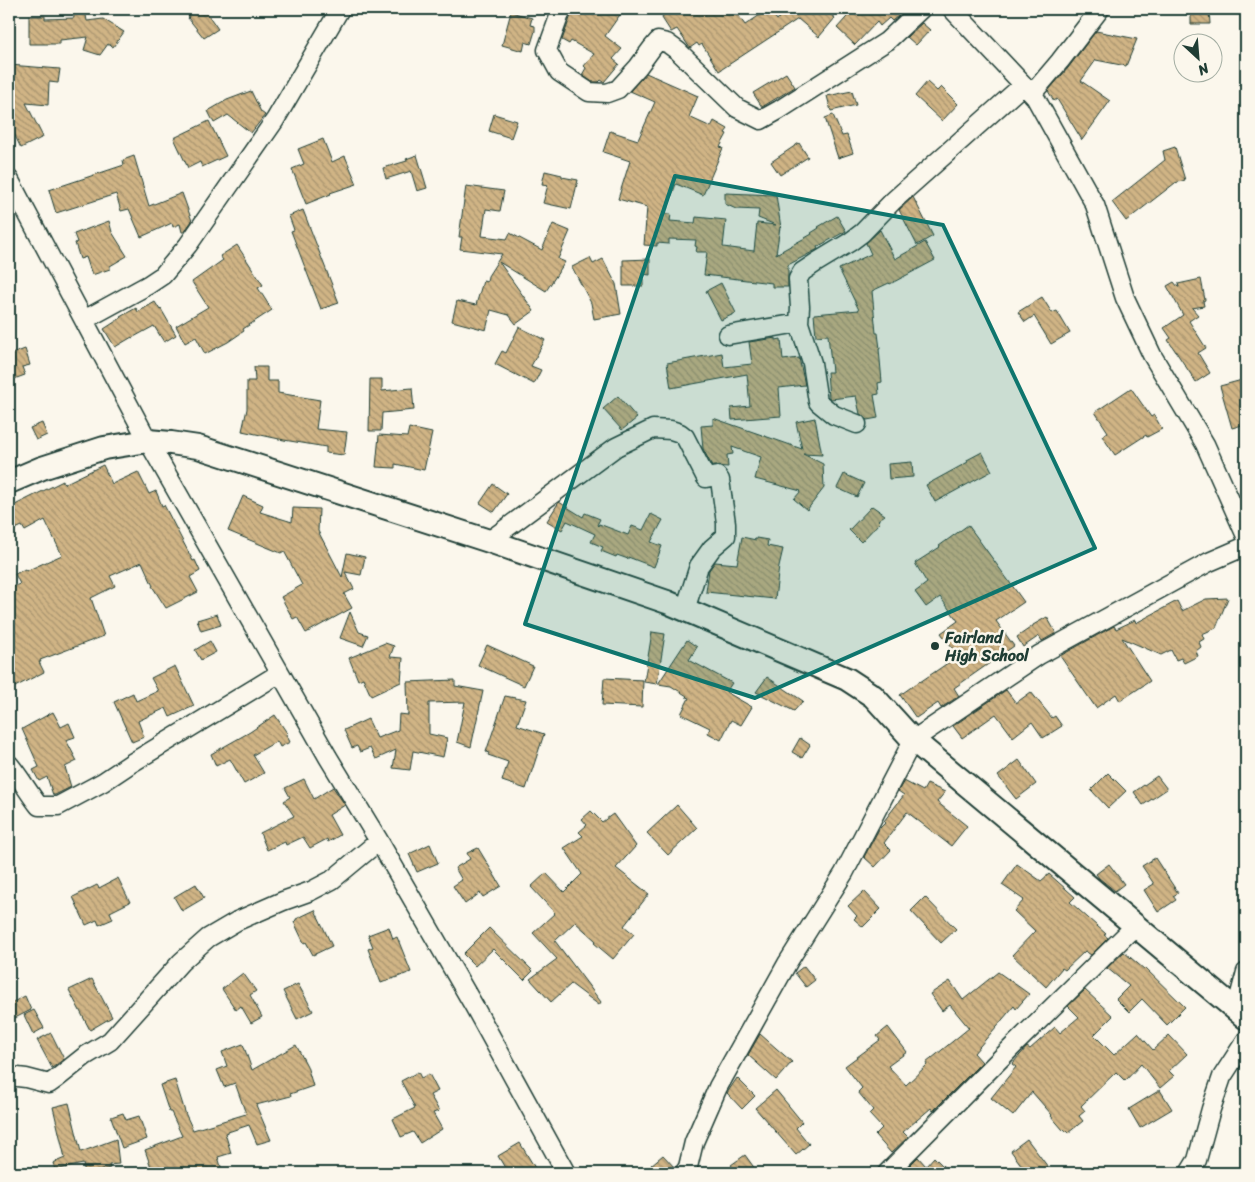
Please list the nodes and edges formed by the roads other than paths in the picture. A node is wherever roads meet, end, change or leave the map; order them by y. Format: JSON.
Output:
{"nodes":[{"id":1,"x":340,"y":9,"type":"edge"},
{"id":2,"x":921,"y":9,"type":"edge"},
{"id":3,"x":952,"y":9,"type":"edge"},
{"id":4,"x":1100,"y":9,"type":"edge"},
{"id":5,"x":560,"y":14,"type":"dead end"},
{"id":6,"x":1028,"y":90,"type":"junction"},
{"id":7,"x":9,"y":179,"type":"edge"},
{"id":8,"x":84,"y":320,"type":"junction"},
{"id":9,"x":799,"y":323,"type":"junction"},
{"id":10,"x":728,"y":336,"type":"dead end"},
{"id":11,"x":857,"y":424,"type":"dead end"},
{"id":12,"x":148,"y":441,"type":"junction"},
{"id":13,"x":9,"y":482,"type":"edge"},
{"id":14,"x":1246,"y":536,"type":"edge"},
{"id":15,"x":489,"y":541,"type":"junction"},
{"id":16,"x":1246,"y":546,"type":"edge"},
{"id":17,"x":685,"y":610,"type":"junction"},
{"id":18,"x":280,"y":673,"type":"junction"},
{"id":19,"x":913,"y":740,"type":"junction"},
{"id":20,"x":9,"y":764,"type":"edge"},
{"id":21,"x":379,"y":841,"type":"junction"},
{"id":22,"x":1136,"y":925,"type":"junction"},
{"id":23,"x":1246,"y":972,"type":"edge"},
{"id":24,"x":1241,"y":1013,"type":"edge"},
{"id":25,"x":1246,"y":1040,"type":"edge"},
{"id":26,"x":9,"y":1076,"type":"edge"},
{"id":27,"x":566,"y":1173,"type":"edge"},
{"id":28,"x":684,"y":1173,"type":"edge"},
{"id":29,"x":887,"y":1173,"type":"edge"},
{"id":30,"x":1189,"y":1173,"type":"edge"}],
"edges":[{"from":1,"to":8,"type":"street"},
{"from":2,"to":5,"type":"street"},
{"from":3,"to":6,"type":"street"},
{"from":4,"to":6,"type":"street"},
{"from":6,"to":9,"type":"street"},
{"from":6,"to":14,"type":"street"},
{"from":7,"to":8,"type":"street"},
{"from":8,"to":12,"type":"street"},
{"from":9,"to":10,"type":"street"},
{"from":9,"to":11,"type":"street"},
{"from":12,"to":13,"type":"street"},
{"from":12,"to":15,"type":"street"},
{"from":12,"to":18,"type":"street"},
{"from":15,"to":17,"type":"street"},
{"from":15,"to":17,"type":"street"},
{"from":16,"to":19,"type":"street"},
{"from":17,"to":19,"type":"street"},
{"from":18,"to":20,"type":"street"},
{"from":18,"to":21,"type":"street"},
{"from":19,"to":22,"type":"street"},
{"from":19,"to":28,"type":"street"},
{"from":21,"to":26,"type":"street"},
{"from":21,"to":27,"type":"street"},
{"from":22,"to":24,"type":"street"},
{"from":22,"to":29,"type":"street"},
{"from":23,"to":24,"type":"street"},
{"from":25,"to":30,"type":"street"}]}
